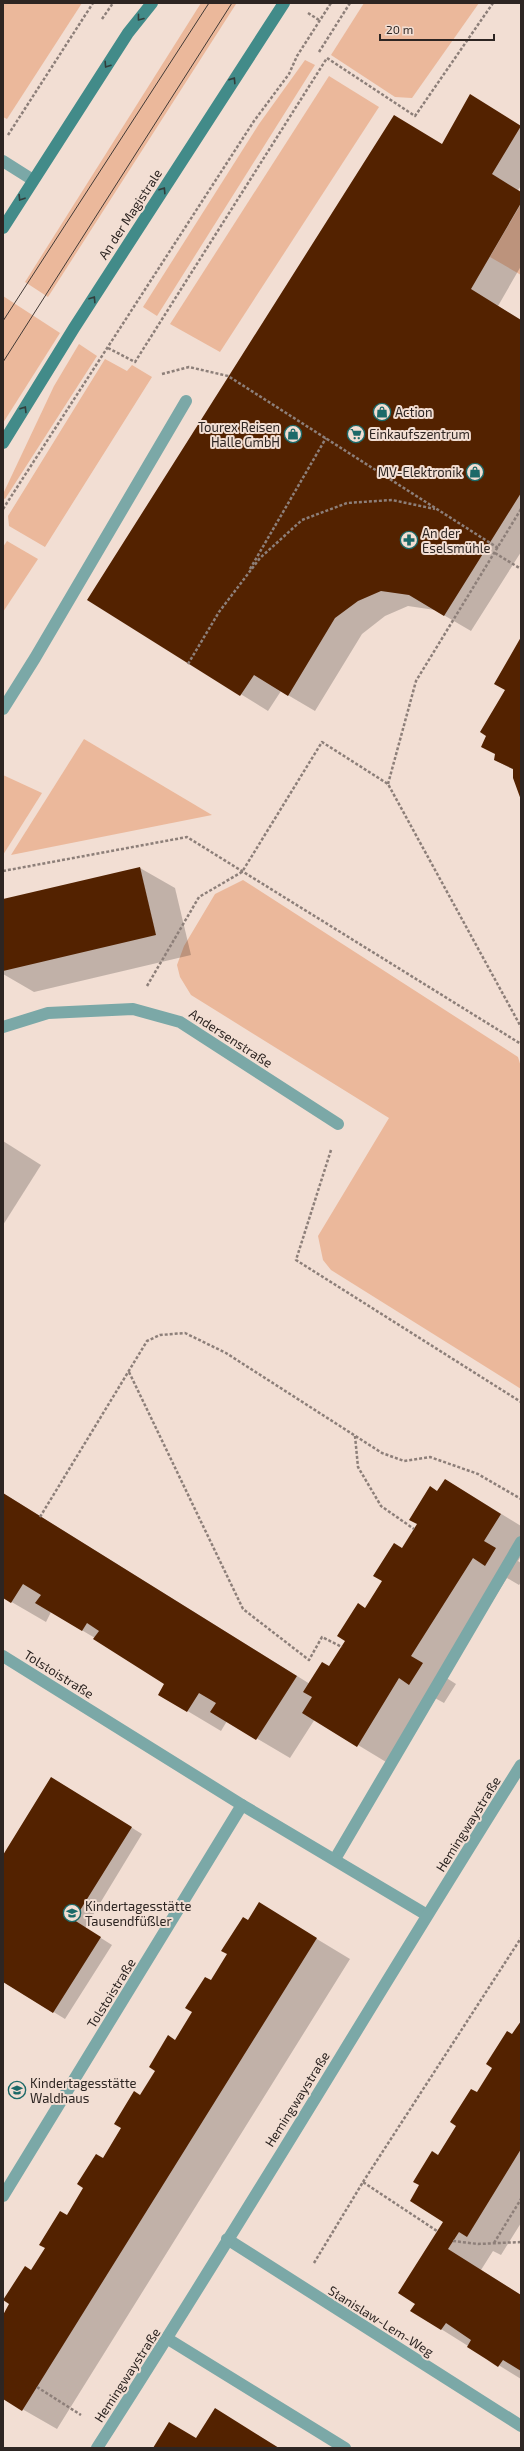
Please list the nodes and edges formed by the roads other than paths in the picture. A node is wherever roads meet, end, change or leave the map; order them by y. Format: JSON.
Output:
{"nodes":[{"id":1,"x":152,"y":3,"type":"edge"},
{"id":2,"x":284,"y":3,"type":"edge"},
{"id":3,"x":3,"y":161,"type":"edge"},
{"id":4,"x":32,"y":180,"type":"junction"},
{"id":5,"x":3,"y":228,"type":"edge"},
{"id":6,"x":186,"y":401,"type":"dead end"},
{"id":7,"x":3,"y":442,"type":"edge"},
{"id":8,"x":3,"y":709,"type":"edge"},
{"id":9,"x":3,"y":1027,"type":"edge"},
{"id":10,"x":338,"y":1124,"type":"road end"},
{"id":11,"x":521,"y":1542,"type":"edge"},
{"id":12,"x":3,"y":1656,"type":"edge"},
{"id":13,"x":521,"y":1766,"type":"edge"},
{"id":14,"x":242,"y":1805,"type":"junction"},
{"id":15,"x":335,"y":1859,"type":"junction"},
{"id":16,"x":427,"y":1914,"type":"junction"},
{"id":17,"x":3,"y":2196,"type":"edge"},
{"id":18,"x":227,"y":2239,"type":"junction"},
{"id":19,"x":168,"y":2338,"type":"junction"},
{"id":20,"x":521,"y":2426,"type":"edge"},
{"id":21,"x":97,"y":2448,"type":"edge"},
{"id":22,"x":345,"y":2448,"type":"edge"}],
"edges":[{"from":1,"to":4,"type":"main road","one_way":true},
{"from":7,"to":2,"type":"main road","name":"An der Magistrale","one_way":true},
{"from":3,"to":4,"type":"street"},
{"from":4,"to":5,"type":"main road","one_way":true},
{"from":6,"to":8,"type":"street"},
{"from":9,"to":10,"type":"street","name":"Andersenstraße"},
{"from":11,"to":15,"type":"street"},
{"from":12,"to":14,"type":"street","name":"Tolstoistraße"},
{"from":13,"to":16,"type":"street","name":"Hemingwaystraße"},
{"from":14,"to":15,"type":"street","name":"Tolstoistraße"},
{"from":14,"to":17,"type":"street","name":"Tolstoistraße"},
{"from":15,"to":16,"type":"street","name":"Tolstoistraße"},
{"from":16,"to":18,"type":"street","name":"Hemingwaystraße"},
{"from":18,"to":19,"type":"street","name":"Hemingwaystraße"},
{"from":18,"to":20,"type":"street","name":"Stanislaw-Lem-Weg"},
{"from":19,"to":21,"type":"street","name":"Hemingwaystraße"},
{"from":19,"to":22,"type":"street"}]}
